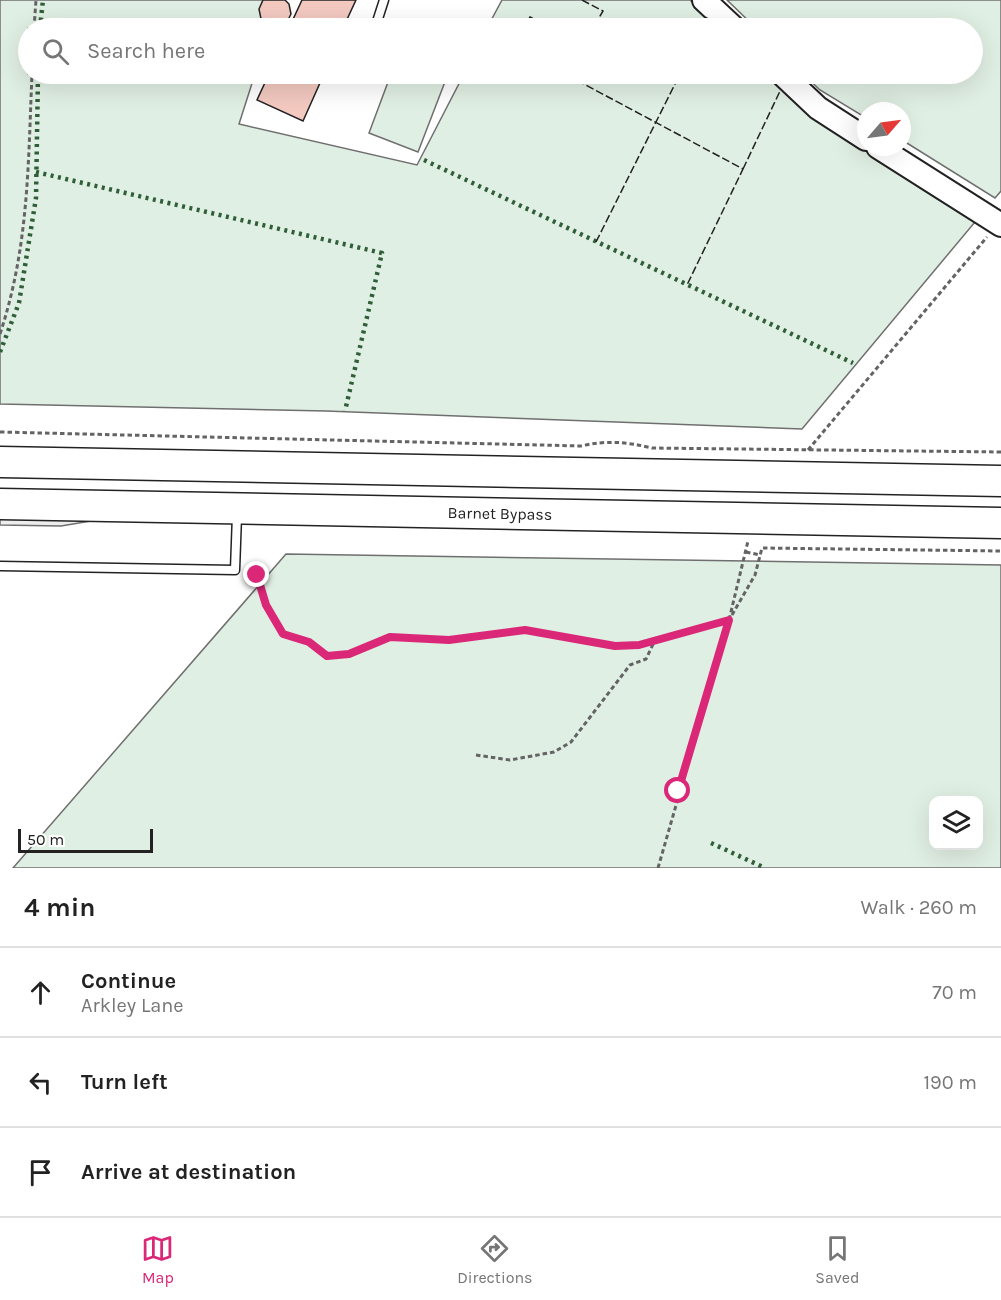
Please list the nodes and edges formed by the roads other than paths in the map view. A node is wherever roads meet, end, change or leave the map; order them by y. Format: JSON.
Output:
{"nodes":[{"id":1,"x":384,"y":0,"type":"edge"},
{"id":2,"x":704,"y":0,"type":"edge"},
{"id":3,"x":378,"y":18,"type":"edge"},
{"id":4,"x":723,"y":18,"type":"edge"},
{"id":5,"x":793,"y":84,"type":"edge"},
{"id":6,"x":857,"y":133,"type":"edge"},
{"id":7,"x":892,"y":156,"type":"edge"},
{"id":8,"x":1000,"y":224,"type":"edge"},
{"id":9,"x":0,"y":462,"type":"edge"},
{"id":10,"x":1001,"y":481,"type":"edge"},
{"id":11,"x":0,"y":504,"type":"edge"},
{"id":12,"x":238,"y":508,"type":"junction"},
{"id":13,"x":1001,"y":524,"type":"edge"},
{"id":14,"x":0,"y":566,"type":"edge"}],
"edges":[{"from":1,"to":3,"type":"lane"},
{"from":2,"to":4,"type":"street"},
{"from":5,"to":6,"type":"street"},
{"from":7,"to":8,"type":"street"},
{"from":9,"to":10,"type":"highway"},
{"from":11,"to":12,"type":"highway","name":"Barnet Bypass"},
{"from":12,"to":13,"type":"highway","name":"Barnet Bypass"},
{"from":12,"to":14,"type":"lane"}]}
